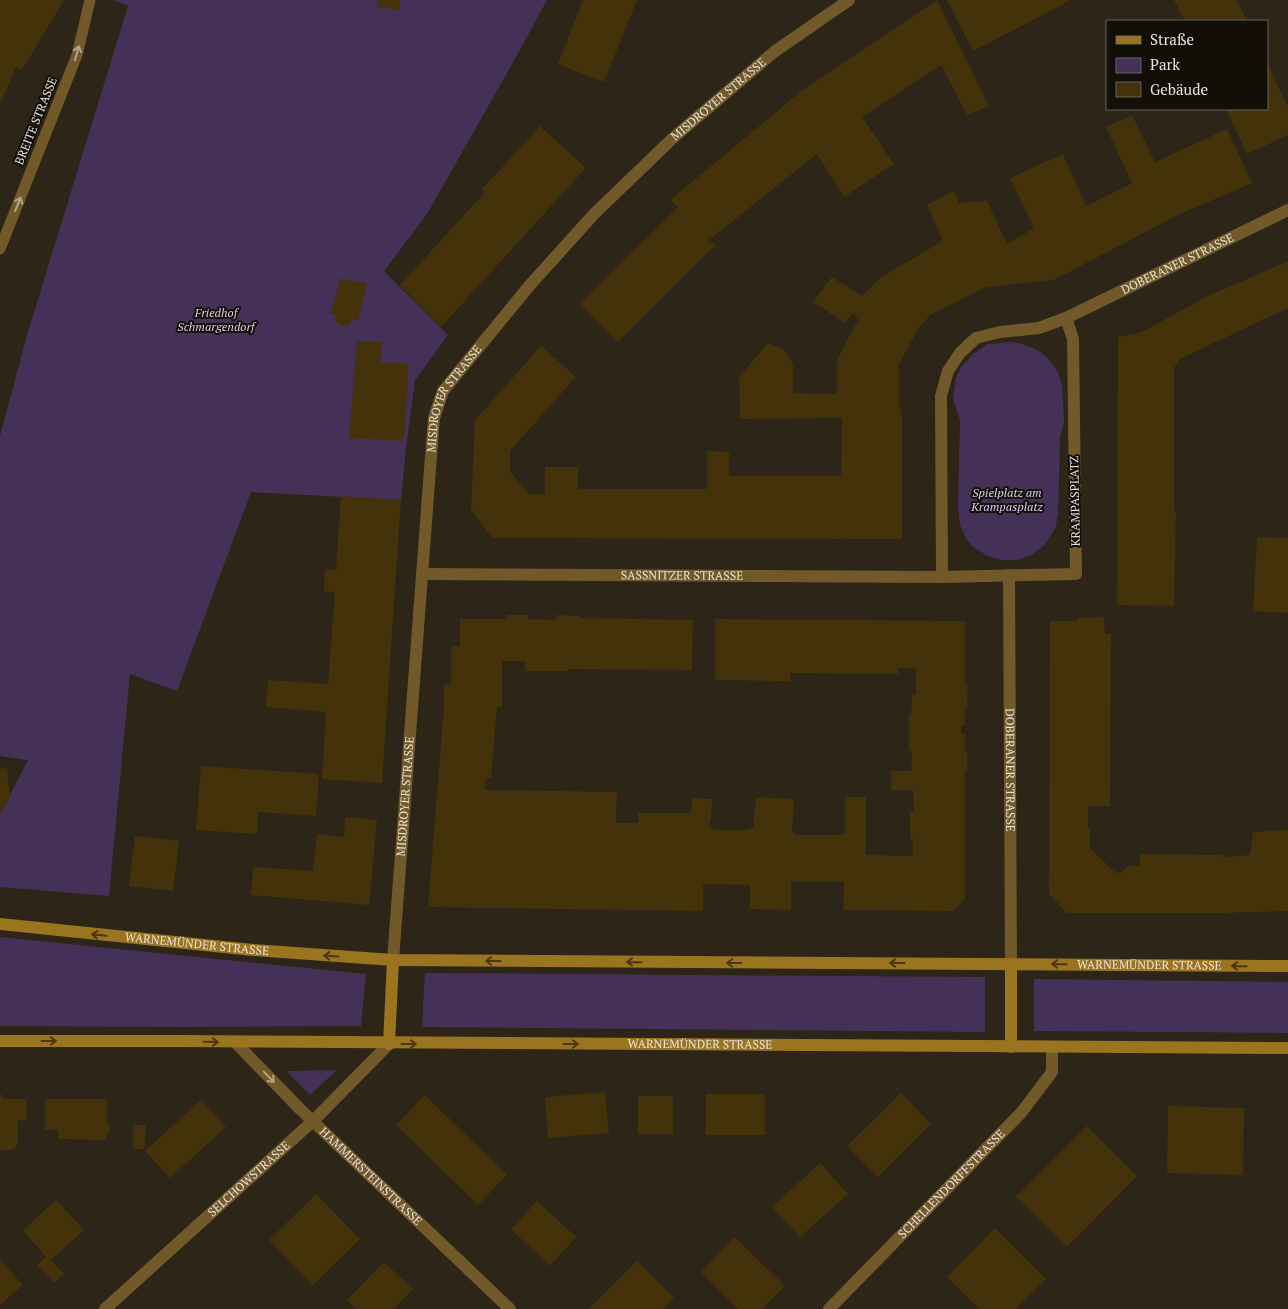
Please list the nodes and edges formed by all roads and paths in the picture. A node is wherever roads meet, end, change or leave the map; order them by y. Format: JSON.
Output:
{"nodes":[{"id":1,"x":90,"y":0,"type":"edge"},
{"id":2,"x":849,"y":0,"type":"edge"},
{"id":3,"x":1288,"y":210,"type":"edge"},
{"id":4,"x":0,"y":249,"type":"edge"},
{"id":5,"x":1066,"y":318,"type":"junction"},
{"id":6,"x":422,"y":574,"type":"junction"},
{"id":7,"x":1009,"y":575,"type":"junction"},
{"id":8,"x":942,"y":577,"type":"junction"},
{"id":9,"x":0,"y":924,"type":"edge"},
{"id":10,"x":393,"y":960,"type":"junction"},
{"id":11,"x":1011,"y":964,"type":"junction"},
{"id":12,"x":1288,"y":966,"type":"edge"},
{"id":13,"x":0,"y":1041,"type":"edge"},
{"id":14,"x":235,"y":1042,"type":"junction"},
{"id":15,"x":389,"y":1044,"type":"junction"},
{"id":16,"x":1011,"y":1047,"type":"junction"},
{"id":17,"x":1052,"y":1047,"type":"junction"},
{"id":18,"x":1288,"y":1048,"type":"edge"},
{"id":19,"x":313,"y":1121,"type":"junction"},
{"id":20,"x":105,"y":1309,"type":"edge"},
{"id":21,"x":510,"y":1309,"type":"edge"},
{"id":22,"x":829,"y":1309,"type":"edge"}],
"edges":[{"from":4,"to":1,"type":"lane","name":"BREITE STRASSE","one_way":true},
{"from":2,"to":6,"type":"street","name":"MISDROYER STRASSE"},
{"from":3,"to":5,"type":"street","name":"DOBERANER STRASSE"},
{"from":5,"to":7,"type":"street","name":"KRAMPASPLATZ"},
{"from":5,"to":8,"type":"street"},
{"from":6,"to":8,"type":"street","name":"SASSNITZER STRASSE"},
{"from":6,"to":10,"type":"street","name":"MISDROYER STRASSE"},
{"from":7,"to":8,"type":"street","name":"KRAMPASPLATZ"},
{"from":7,"to":11,"type":"street","name":"DOBERANER STRASSE"},
{"from":10,"to":9,"type":"street","name":"WARNEMÜNDER STRASSE","one_way":true},
{"from":11,"to":10,"type":"street","name":"WARNEMÜNDER STRASSE","one_way":true},
{"from":10,"to":15,"type":"street"},
{"from":12,"to":11,"type":"street","name":"WARNEMÜNDER STRASSE","one_way":true},
{"from":11,"to":16,"type":"street"},
{"from":13,"to":14,"type":"street","name":"WARNEMÜNDER STRASSE","one_way":true},
{"from":14,"to":15,"type":"street","name":"WARNEMÜNDER STRASSE"},
{"from":14,"to":19,"type":"street","name":"HAMMERSTEINSTRASSE","one_way":true},
{"from":15,"to":16,"type":"street","name":"WARNEMÜNDER STRASSE","one_way":true},
{"from":15,"to":19,"type":"street","name":"SELCHOWSTRASSE"},
{"from":16,"to":17,"type":"street","name":"WARNEMÜNDER STRASSE"},
{"from":17,"to":18,"type":"street","name":"WARNEMÜNDER STRASSE"},
{"from":17,"to":22,"type":"street","name":"SCHELLENDORFFSTRASSE"},
{"from":19,"to":20,"type":"street","name":"SELCHOWSTRASSE"},
{"from":19,"to":21,"type":"street","name":"HAMMERSTEINSTRASSE"}]}
